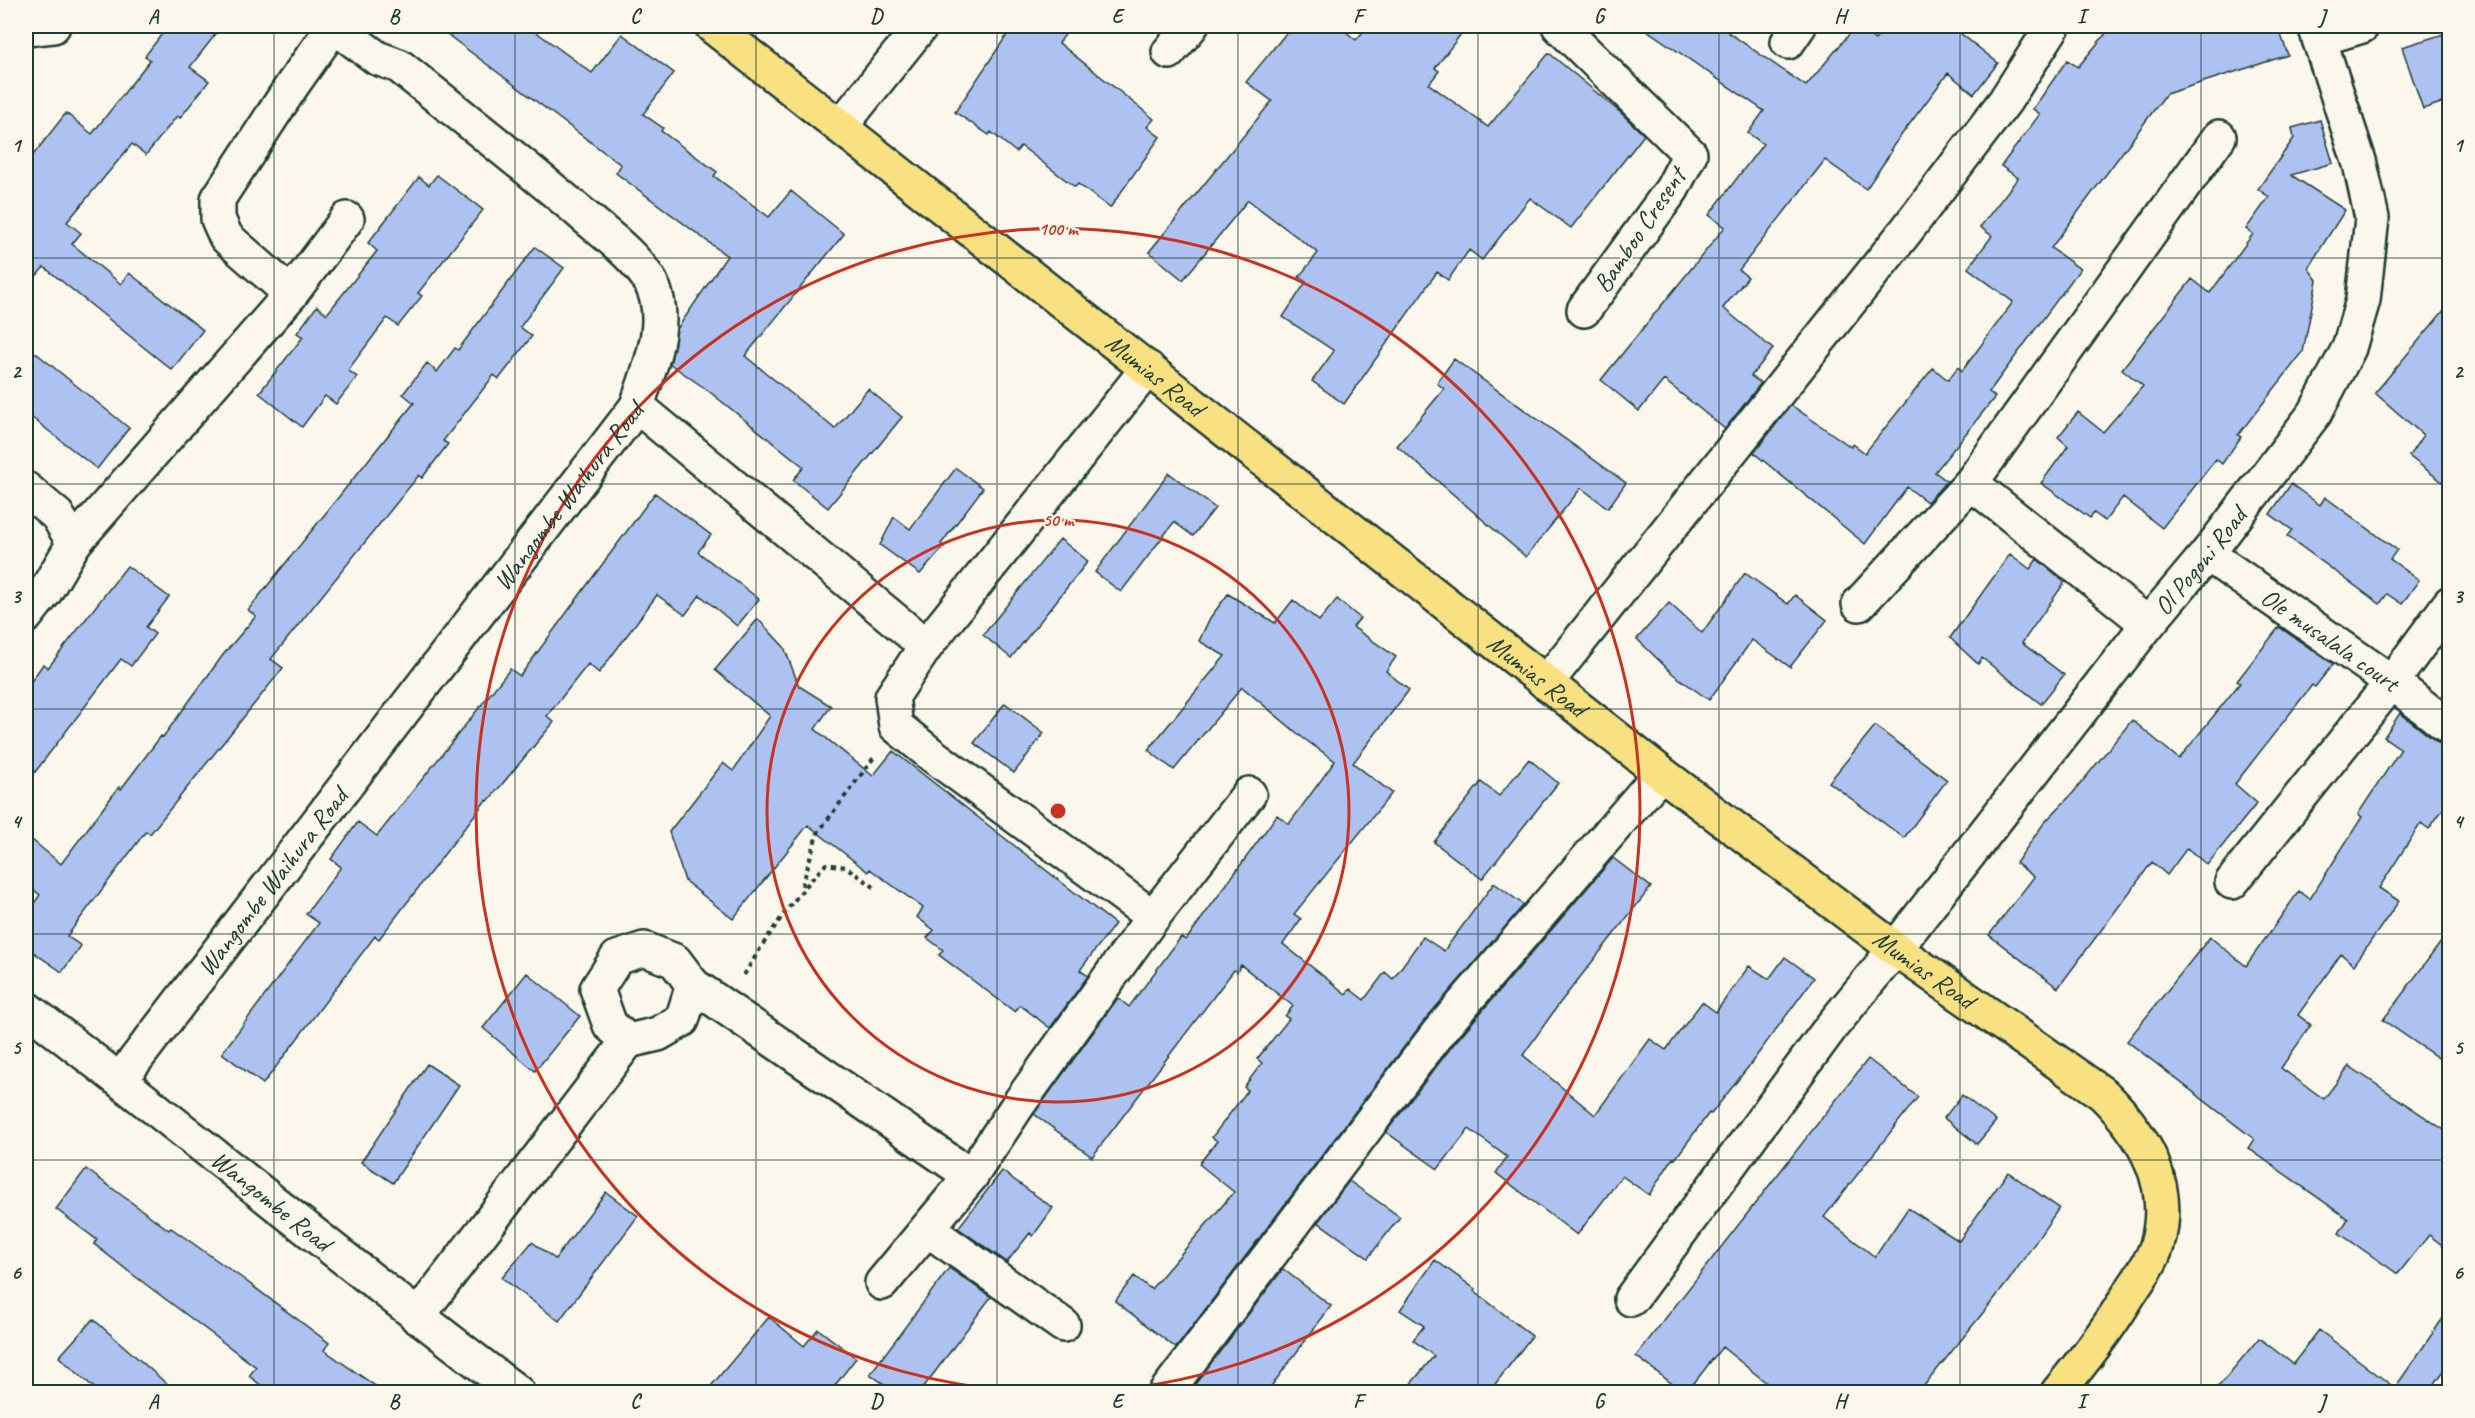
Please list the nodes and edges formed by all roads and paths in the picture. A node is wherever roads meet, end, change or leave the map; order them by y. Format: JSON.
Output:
{"nodes":[{"id":1,"x":53,"y":26,"type":"edge"},
{"id":2,"x":335,"y":26,"type":"edge"},
{"id":3,"x":712,"y":26,"type":"edge"},
{"id":4,"x":921,"y":26,"type":"edge"},
{"id":5,"x":1191,"y":26,"type":"edge"},
{"id":6,"x":1559,"y":26,"type":"edge"},
{"id":7,"x":2053,"y":26,"type":"edge"},
{"id":8,"x":2362,"y":26,"type":"edge"},
{"id":9,"x":26,"y":29,"type":"edge"},
{"id":10,"x":2317,"y":32,"type":"edge"},
{"id":11,"x":1169,"y":52,"type":"dead end"},
{"id":12,"x":841,"y":126,"type":"junction"},
{"id":13,"x":2218,"y":137,"type":"dead end"},
{"id":14,"x":347,"y":219,"type":"dead end"},
{"id":15,"x":291,"y":294,"type":"junction"},
{"id":16,"x":1584,"y":310,"type":"dead end"},
{"id":17,"x":1148,"y":368,"type":"junction"},
{"id":18,"x":637,"y":406,"type":"junction"},
{"id":19,"x":1971,"y":483,"type":"junction"},
{"id":20,"x":26,"y":489,"type":"edge"},
{"id":21,"x":74,"y":543,"type":"junction"},
{"id":22,"x":2207,"y":554,"type":"junction"},
{"id":23,"x":2450,"y":603,"type":"edge"},
{"id":24,"x":1859,"y":604,"type":"dead end"},
{"id":25,"x":26,"y":616,"type":"edge"},
{"id":26,"x":2148,"y":624,"type":"junction"},
{"id":27,"x":926,"y":646,"type":"junction"},
{"id":28,"x":2392,"y":682,"type":"junction"},
{"id":29,"x":1546,"y":683,"type":"junction"},
{"id":30,"x":897,"y":726,"type":"junction"},
{"id":31,"x":2450,"y":728,"type":"edge"},
{"id":32,"x":1661,"y":773,"type":"junction"},
{"id":33,"x":1250,"y":794,"type":"dead end"},
{"id":34,"x":2232,"y":882,"type":"dead end"},
{"id":35,"x":874,"y":887,"type":"dead end"},
{"id":36,"x":801,"y":889,"type":"junction"},
{"id":37,"x":1153,"y":917,"type":"junction"},
{"id":38,"x":1895,"y":949,"type":"junction"},
{"id":39,"x":693,"y":985,"type":"junction"},
{"id":40,"x":26,"y":1008,"type":"edge"},
{"id":41,"x":724,"y":1009,"type":"junction"},
{"id":42,"x":628,"y":1041,"type":"junction"},
{"id":43,"x":120,"y":1080,"type":"junction"},
{"id":44,"x":971,"y":1176,"type":"junction"},
{"id":45,"x":927,"y":1229,"type":"junction"},
{"id":46,"x":882,"y":1283,"type":"dead end"},
{"id":47,"x":1631,"y":1299,"type":"dead end"},
{"id":48,"x":417,"y":1317,"type":"junction"},
{"id":49,"x":1063,"y":1325,"type":"dead end"},
{"id":50,"x":517,"y":1392,"type":"edge"},
{"id":51,"x":1166,"y":1392,"type":"edge"},
{"id":52,"x":2058,"y":1392,"type":"edge"}],
"edges":[{"from":1,"to":9,"type":"street"},
{"from":2,"to":15,"type":"street"},
{"from":2,"to":18,"type":"street"},
{"from":3,"to":12,"type":"main road","name":"Mumias Road"},
{"from":4,"to":12,"type":"street"},
{"from":5,"to":11,"type":"street"},
{"from":6,"to":16,"type":"street","name":"Bamboo Cresent"},
{"from":7,"to":29,"type":"street"},
{"from":8,"to":10,"type":"street"},
{"from":10,"to":22,"type":"street","name":"Ol Pogoni Road"},
{"from":12,"to":17,"type":"main road","name":"Mumias Road"},
{"from":13,"to":19,"type":"street"},
{"from":14,"to":15,"type":"street"},
{"from":15,"to":21,"type":"street"},
{"from":17,"to":27,"type":"street"},
{"from":17,"to":29,"type":"main road","name":"Mumias Road"},
{"from":18,"to":27,"type":"street","name":"Wangombe Waihura Road"},
{"from":18,"to":43,"type":"street","name":"Wangombe Waihura Road"},
{"from":19,"to":24,"type":"street"},
{"from":19,"to":26,"type":"street"},
{"from":20,"to":21,"type":"street"},
{"from":21,"to":25,"type":"street"},
{"from":22,"to":26,"type":"street","name":"Ol Pogoni Road"},
{"from":22,"to":28,"type":"street","name":"Ole musalala court"},
{"from":23,"to":28,"type":"street"},
{"from":26,"to":38,"type":"street","name":"Ol Pogoni Road"},
{"from":27,"to":30,"type":"street"},
{"from":28,"to":31,"type":"street","name":"Ole musalala court"},
{"from":28,"to":34,"type":"street"},
{"from":29,"to":32,"type":"main road","name":"Mumias Road"},
{"from":30,"to":36,"type":"path"},
{"from":30,"to":37,"type":"street"},
{"from":32,"to":38,"type":"main road","name":"Mumias Road"},
{"from":32,"to":51,"type":"street"},
{"from":33,"to":37,"type":"street"},
{"from":35,"to":36,"type":"path"},
{"from":36,"to":41,"type":"path"},
{"from":37,"to":44,"type":"street"},
{"from":38,"to":47,"type":"street","name":"Ol Pogoni Road"},
{"from":38,"to":52,"type":"main road","name":"Mumias Road"},
{"from":39,"to":41,"type":"street"},
{"from":39,"to":42,"type":"street"},
{"from":39,"to":42,"type":"street"},
{"from":40,"to":43,"type":"street","name":"Wangombe Road"},
{"from":41,"to":44,"type":"street"},
{"from":42,"to":48,"type":"street"},
{"from":43,"to":48,"type":"street","name":"Wangombe Road"},
{"from":44,"to":45,"type":"street"},
{"from":45,"to":46,"type":"street"},
{"from":45,"to":49,"type":"street"},
{"from":48,"to":50,"type":"street","name":"Wangombe Road"}]}
